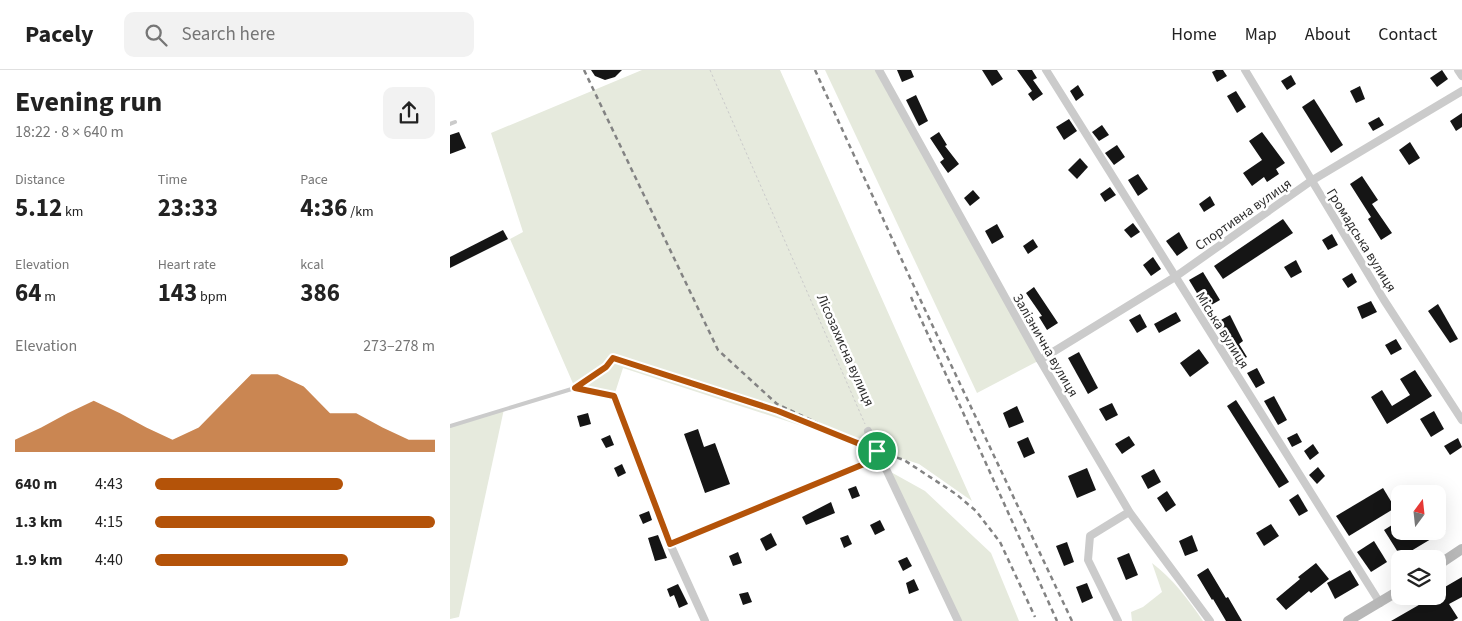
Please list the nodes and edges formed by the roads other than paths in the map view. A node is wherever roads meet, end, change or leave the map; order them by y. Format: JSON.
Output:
{"nodes":[{"id":1,"x":879,"y":70,"type":"edge"},
{"id":2,"x":1046,"y":70,"type":"edge"},
{"id":3,"x":1245,"y":70,"type":"edge"},
{"id":4,"x":1458,"y":70,"type":"edge"},
{"id":5,"x":1462,"y":76,"type":"edge"},
{"id":6,"x":1462,"y":91,"type":"edge"},
{"id":7,"x":455,"y":122,"type":"dead end"},
{"id":8,"x":450,"y":124,"type":"edge"},
{"id":9,"x":1311,"y":182,"type":"junction"},
{"id":10,"x":1176,"y":277,"type":"junction"},
{"id":11,"x":1040,"y":360,"type":"junction"},
{"id":12,"x":614,"y":396,"type":"joint"},
{"id":13,"x":1462,"y":420,"type":"edge"},
{"id":14,"x":450,"y":426,"type":"edge"},
{"id":15,"x":868,"y":431,"type":"road end"},
{"id":16,"x":879,"y":454,"type":"junction"},
{"id":17,"x":1129,"y":512,"type":"junction"},
{"id":18,"x":670,"y":544,"type":"junction"},
{"id":19,"x":1462,"y":549,"type":"edge"},
{"id":20,"x":1446,"y":560,"type":"edge"},
{"id":21,"x":1391,"y":596,"type":"edge"},
{"id":22,"x":1380,"y":603,"type":"junction"},
{"id":23,"x":705,"y":621,"type":"edge"},
{"id":24,"x":958,"y":621,"type":"edge"},
{"id":25,"x":1118,"y":621,"type":"edge"},
{"id":26,"x":1210,"y":621,"type":"edge"},
{"id":27,"x":1348,"y":621,"type":"edge"}],
"edges":[{"from":1,"to":11,"type":"street","name":"Залізнична вулиця"},
{"from":2,"to":10,"type":"street","name":"Міська вулиця"},
{"from":3,"to":9,"type":"street","name":"Громадська вулиця"},
{"from":4,"to":5,"type":"street"},
{"from":6,"to":9,"type":"street","name":"Спортивна вулиця"},
{"from":7,"to":8,"type":"lane"},
{"from":9,"to":10,"type":"street","name":"Спортивна вулиця"},
{"from":9,"to":13,"type":"street","name":"Громадська вулиця"},
{"from":10,"to":11,"type":"street","name":"Спортивна вулиця"},
{"from":10,"to":22,"type":"street","name":"Міська вулиця"},
{"from":11,"to":17,"type":"street","name":"Залізнична вулиця"},
{"from":12,"to":14,"type":"lane"},
{"from":12,"to":18,"type":"street"},
{"from":15,"to":16,"type":"street"},
{"from":16,"to":18,"type":"street"},
{"from":16,"to":24,"type":"street"},
{"from":17,"to":25,"type":"street"},
{"from":17,"to":26,"type":"street","name":"Залізнична вулиця"},
{"from":18,"to":23,"type":"street"},
{"from":19,"to":20,"type":"street"},
{"from":21,"to":22,"type":"street"},
{"from":22,"to":27,"type":"street"}]}
